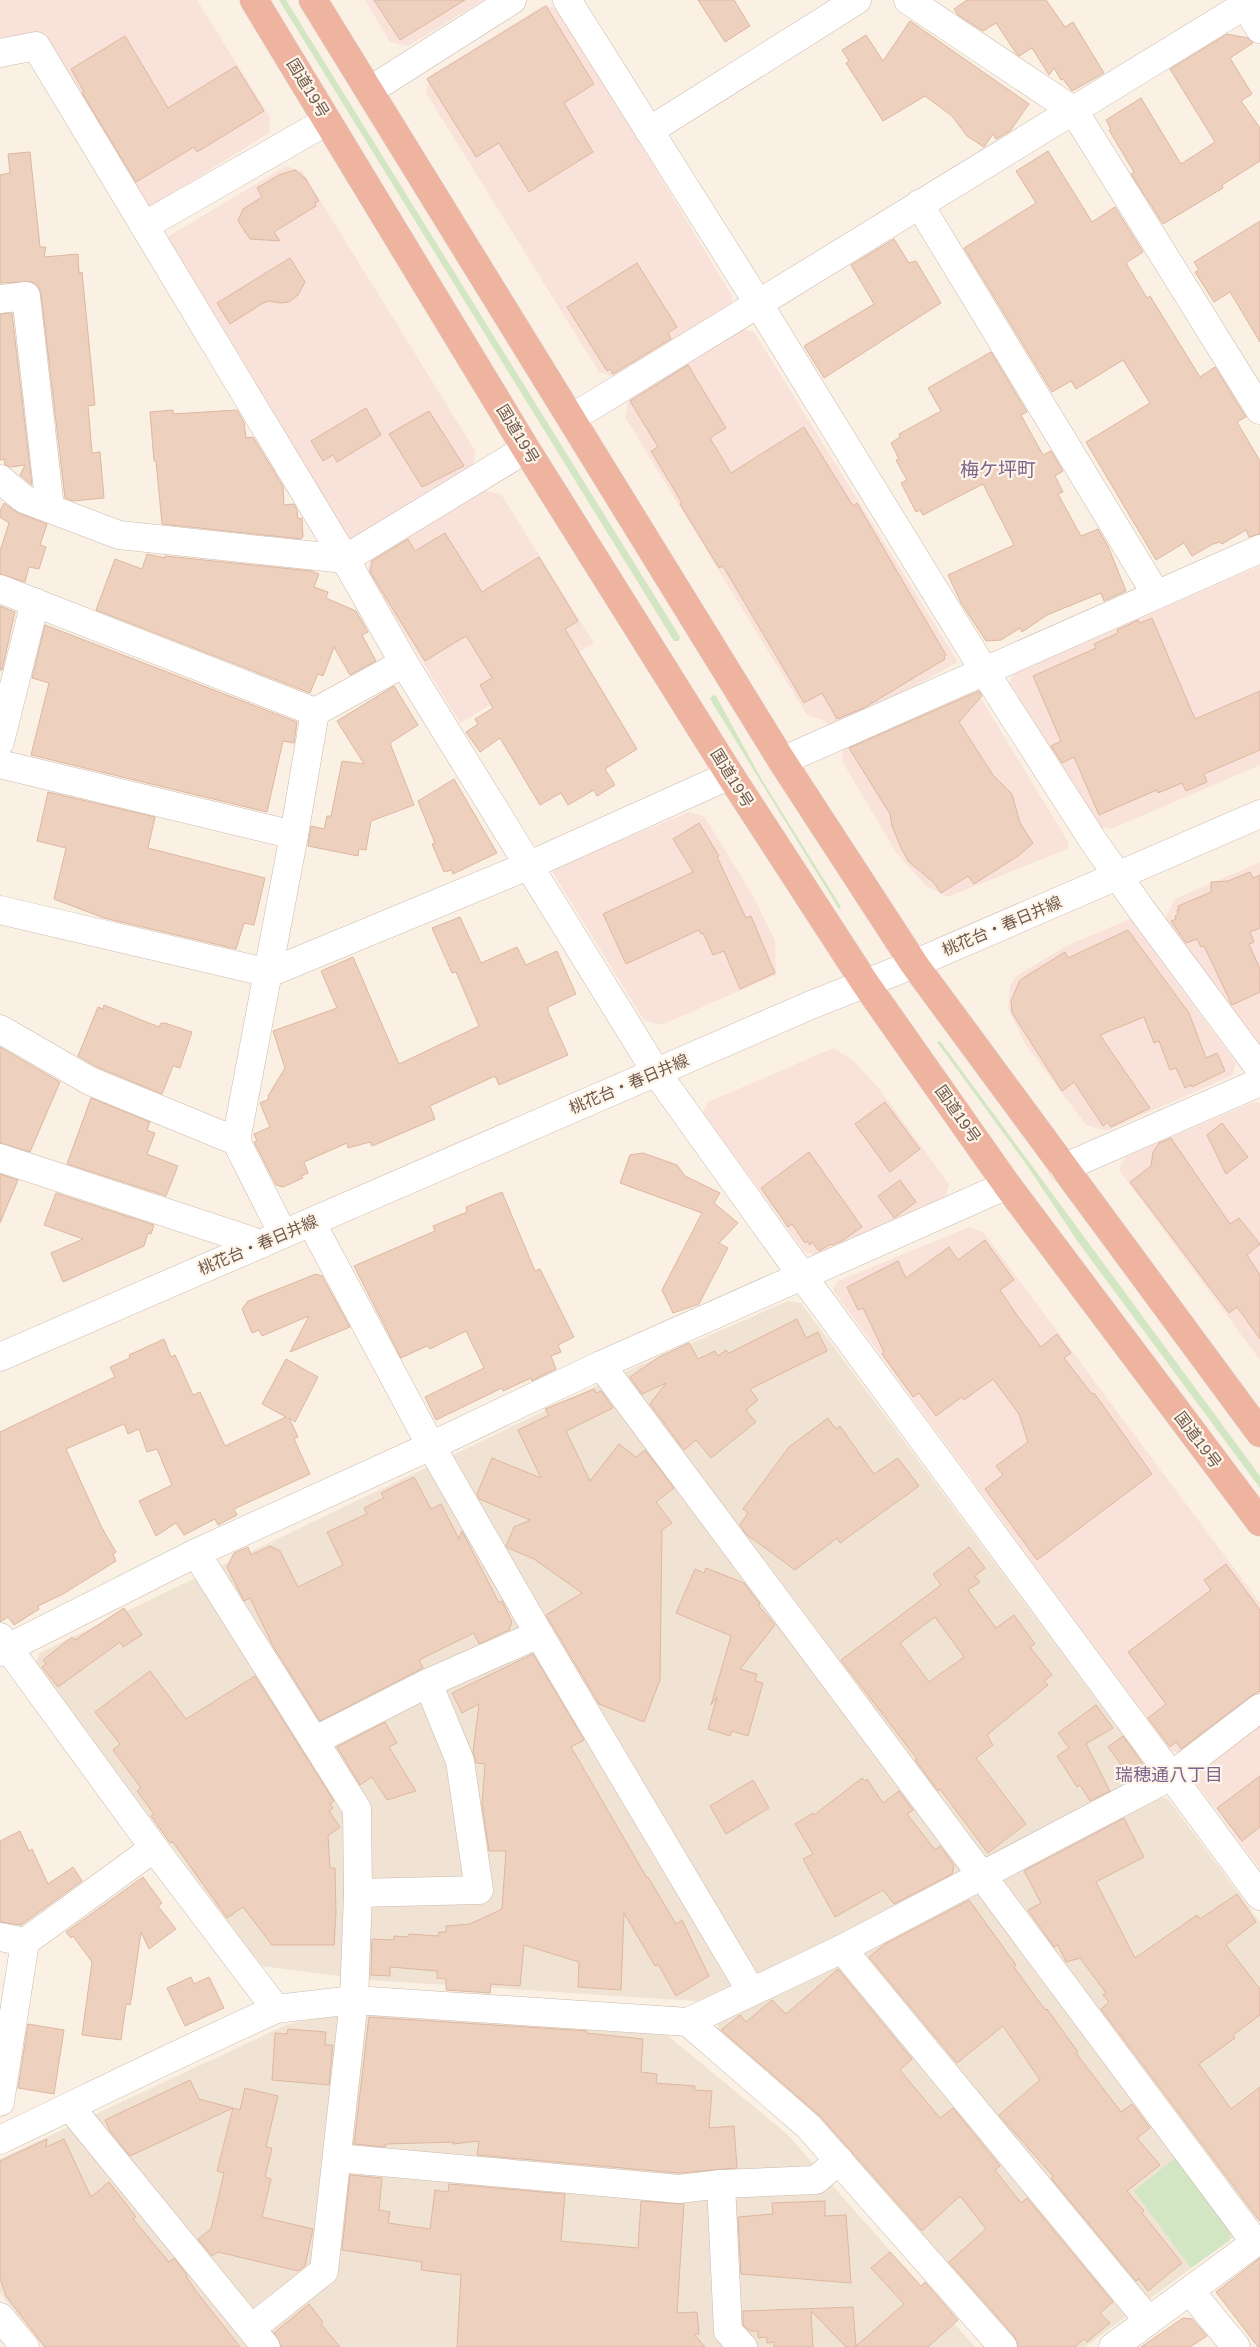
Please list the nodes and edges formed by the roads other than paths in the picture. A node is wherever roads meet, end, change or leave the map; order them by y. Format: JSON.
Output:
{"nodes":[{"id":1,"x":254,"y":0,"type":"edge"},
{"id":2,"x":313,"y":0,"type":"edge"},
{"id":3,"x":512,"y":0,"type":"edge"},
{"id":4,"x":567,"y":0,"type":"edge"},
{"id":5,"x":857,"y":0,"type":"edge"},
{"id":6,"x":908,"y":0,"type":"edge"},
{"id":7,"x":1247,"y":2,"type":"edge"},
{"id":8,"x":1260,"y":29,"type":"edge"},
{"id":9,"x":0,"y":53,"type":"edge"},
{"id":10,"x":369,"y":91,"type":"junction"},
{"id":11,"x":1074,"y":111,"type":"junction"},
{"id":12,"x":327,"y":121,"type":"junction"},
{"id":13,"x":649,"y":131,"type":"junction"},
{"id":14,"x":919,"y":204,"type":"junction"},
{"id":15,"x":144,"y":226,"type":"junction"},
{"id":16,"x":0,"y":299,"type":"edge"},
{"id":17,"x":758,"y":303,"type":"junction"},
{"id":18,"x":1260,"y":410,"type":"edge"},
{"id":19,"x":572,"y":418,"type":"junction"},
{"id":20,"x":526,"y":449,"type":"junction"},
{"id":21,"x":0,"y":479,"type":"edge"},
{"id":22,"x":50,"y":508,"type":"junction"},
{"id":23,"x":1260,"y":549,"type":"edge"},
{"id":24,"x":345,"y":559,"type":"junction"},
{"id":25,"x":0,"y":590,"type":"edge"},
{"id":26,"x":1156,"y":594,"type":"junction"},
{"id":27,"x":34,"y":602,"type":"junction"},
{"id":28,"x":404,"y":663,"type":"junction"},
{"id":29,"x":985,"y":672,"type":"junction"},
{"id":30,"x":315,"y":712,"type":"junction"},
{"id":31,"x":0,"y":742,"type":"edge"},
{"id":32,"x":782,"y":761,"type":"junction"},
{"id":33,"x":0,"y":764,"type":"edge"},
{"id":34,"x":730,"y":775,"type":"junction"},
{"id":35,"x":1260,"y":814,"type":"edge"},
{"id":36,"x":294,"y":835,"type":"junction"},
{"id":37,"x":530,"y":865,"type":"junction"},
{"id":38,"x":1119,"y":876,"type":"junction"},
{"id":39,"x":0,"y":910,"type":"edge"},
{"id":40,"x":914,"y":964,"type":"junction"},
{"id":41,"x":269,"y":973,"type":"junction"},
{"id":42,"x":865,"y":983,"type":"junction"},
{"id":43,"x":0,"y":1029,"type":"edge"},
{"id":44,"x":1260,"y":1069,"type":"edge"},
{"id":45,"x":656,"y":1072,"type":"junction"},
{"id":46,"x":1260,"y":1082,"type":"edge"},
{"id":47,"x":236,"y":1141,"type":"junction"},
{"id":48,"x":0,"y":1158,"type":"edge"},
{"id":49,"x":1063,"y":1168,"type":"junction"},
{"id":50,"x":1007,"y":1185,"type":"junction"},
{"id":51,"x":311,"y":1222,"type":"junction"},
{"id":52,"x":272,"y":1239,"type":"junction"},
{"id":53,"x":803,"y":1277,"type":"junction"},
{"id":54,"x":0,"y":1357,"type":"edge"},
{"id":55,"x":601,"y":1365,"type":"junction"},
{"id":56,"x":1260,"y":1433,"type":"edge"},
{"id":57,"x":431,"y":1446,"type":"junction"},
{"id":58,"x":1260,"y":1522,"type":"edge"},
{"id":59,"x":196,"y":1553,"type":"junction"},
{"id":60,"x":539,"y":1634,"type":"junction"},
{"id":61,"x":3,"y":1645,"type":"edge"},
{"id":62,"x":428,"y":1683,"type":"junction"},
{"id":63,"x":1260,"y":1708,"type":"edge"},
{"id":64,"x":314,"y":1741,"type":"junction"},
{"id":65,"x":1171,"y":1776,"type":"junction"},
{"id":66,"x":154,"y":1848,"type":"junction"},
{"id":67,"x":981,"y":1875,"type":"junction"},
{"id":68,"x":358,"y":1892,"type":"junction"},
{"id":69,"x":1260,"y":1896,"type":"edge"},
{"id":70,"x":13,"y":1939,"type":"edge"},
{"id":71,"x":842,"y":1949,"type":"junction"},
{"id":72,"x":752,"y":1991,"type":"junction"},
{"id":73,"x":354,"y":2000,"type":"junction"},
{"id":74,"x":276,"y":2009,"type":"junction"},
{"id":75,"x":688,"y":2022,"type":"junction"},
{"id":76,"x":0,"y":2102,"type":"edge"},
{"id":77,"x":71,"y":2108,"type":"junction"},
{"id":78,"x":1,"y":2136,"type":"edge"},
{"id":79,"x":337,"y":2158,"type":"junction"},
{"id":80,"x":839,"y":2160,"type":"junction"},
{"id":81,"x":721,"y":2184,"type":"junction"},
{"id":82,"x":1258,"y":2240,"type":"edge"},
{"id":83,"x":1190,"y":2291,"type":"junction"},
{"id":84,"x":1148,"y":2320,"type":"junction"},
{"id":85,"x":259,"y":2338,"type":"edge"},
{"id":86,"x":743,"y":2347,"type":"edge"},
{"id":87,"x":1003,"y":2347,"type":"edge"},
{"id":88,"x":1113,"y":2347,"type":"edge"},
{"id":89,"x":1236,"y":2347,"type":"edge"}],
"edges":[{"from":1,"to":12,"type":"highway","name":"国道19号"},
{"from":2,"to":10,"type":"highway"},
{"from":3,"to":10,"type":"street"},
{"from":4,"to":13,"type":"street"},
{"from":5,"to":13,"type":"street"},
{"from":6,"to":11,"type":"street"},
{"from":7,"to":8,"type":"street"},
{"from":7,"to":11,"type":"street"},
{"from":9,"to":15,"type":"street"},
{"from":10,"to":19,"type":"highway"},
{"from":11,"to":14,"type":"street"},
{"from":11,"to":18,"type":"street"},
{"from":12,"to":15,"type":"street"},
{"from":12,"to":20,"type":"highway","name":"国道19号"},
{"from":13,"to":17,"type":"street"},
{"from":14,"to":17,"type":"street"},
{"from":14,"to":26,"type":"street"},
{"from":15,"to":24,"type":"street"},
{"from":16,"to":22,"type":"street"},
{"from":17,"to":19,"type":"street"},
{"from":17,"to":29,"type":"street"},
{"from":19,"to":32,"type":"highway"},
{"from":20,"to":24,"type":"street"},
{"from":20,"to":34,"type":"highway","name":"国道19号"},
{"from":21,"to":22,"type":"street"},
{"from":22,"to":24,"type":"street"},
{"from":23,"to":26,"type":"street"},
{"from":24,"to":28,"type":"street"},
{"from":25,"to":27,"type":"street"},
{"from":26,"to":29,"type":"street"},
{"from":27,"to":30,"type":"street"},
{"from":27,"to":31,"type":"street"},
{"from":28,"to":30,"type":"street"},
{"from":28,"to":37,"type":"street"},
{"from":29,"to":32,"type":"street"},
{"from":29,"to":38,"type":"street"},
{"from":30,"to":36,"type":"street"},
{"from":32,"to":40,"type":"highway"},
{"from":33,"to":36,"type":"street"},
{"from":34,"to":37,"type":"street"},
{"from":34,"to":42,"type":"highway","name":"国道19号"},
{"from":35,"to":38,"type":"street","name":"桃花台・春日井線"},
{"from":36,"to":41,"type":"street"},
{"from":37,"to":41,"type":"street"},
{"from":37,"to":45,"type":"street"},
{"from":38,"to":40,"type":"street","name":"桃花台・春日井線"},
{"from":38,"to":44,"type":"street"},
{"from":39,"to":41,"type":"street"},
{"from":40,"to":42,"type":"street","name":"桃花台・春日井線"},
{"from":40,"to":49,"type":"highway"},
{"from":41,"to":47,"type":"street"},
{"from":42,"to":45,"type":"street","name":"桃花台・春日井線"},
{"from":42,"to":50,"type":"highway","name":"国道19号"},
{"from":43,"to":47,"type":"street"},
{"from":45,"to":51,"type":"street","name":"桃花台・春日井線"},
{"from":45,"to":53,"type":"street"},
{"from":46,"to":49,"type":"street"},
{"from":47,"to":52,"type":"street"},
{"from":48,"to":52,"type":"street"},
{"from":49,"to":56,"type":"highway"},
{"from":50,"to":53,"type":"street"},
{"from":50,"to":58,"type":"highway","name":"国道19号"},
{"from":51,"to":52,"type":"street","name":"桃花台・春日井線"},
{"from":51,"to":57,"type":"street"},
{"from":52,"to":54,"type":"street","name":"桃花台・春日井線"},
{"from":53,"to":55,"type":"street"},
{"from":53,"to":65,"type":"street"},
{"from":55,"to":57,"type":"street"},
{"from":55,"to":67,"type":"street"},
{"from":57,"to":59,"type":"street"},
{"from":57,"to":60,"type":"street"},
{"from":59,"to":61,"type":"street"},
{"from":59,"to":64,"type":"street"},
{"from":60,"to":62,"type":"street"},
{"from":60,"to":72,"type":"street"},
{"from":61,"to":66,"type":"street"},
{"from":62,"to":64,"type":"street"},
{"from":62,"to":68,"type":"street"},
{"from":63,"to":65,"type":"street"},
{"from":64,"to":68,"type":"street"},
{"from":65,"to":67,"type":"street"},
{"from":65,"to":69,"type":"street"},
{"from":66,"to":70,"type":"street"},
{"from":66,"to":74,"type":"street"},
{"from":67,"to":71,"type":"street"},
{"from":67,"to":82,"type":"street"},
{"from":68,"to":73,"type":"street"},
{"from":70,"to":76,"type":"street"},
{"from":71,"to":72,"type":"street"},
{"from":71,"to":84,"type":"street"},
{"from":72,"to":75,"type":"street"},
{"from":73,"to":74,"type":"street"},
{"from":73,"to":75,"type":"street"},
{"from":73,"to":79,"type":"street"},
{"from":74,"to":77,"type":"street"},
{"from":75,"to":80,"type":"street"},
{"from":77,"to":78,"type":"street"},
{"from":77,"to":85,"type":"street"},
{"from":79,"to":81,"type":"street"},
{"from":79,"to":85,"type":"street"},
{"from":80,"to":81,"type":"street"},
{"from":80,"to":87,"type":"street"},
{"from":81,"to":86,"type":"street"},
{"from":82,"to":83,"type":"street"},
{"from":83,"to":84,"type":"street"},
{"from":83,"to":89,"type":"street"},
{"from":84,"to":88,"type":"street"}]}
